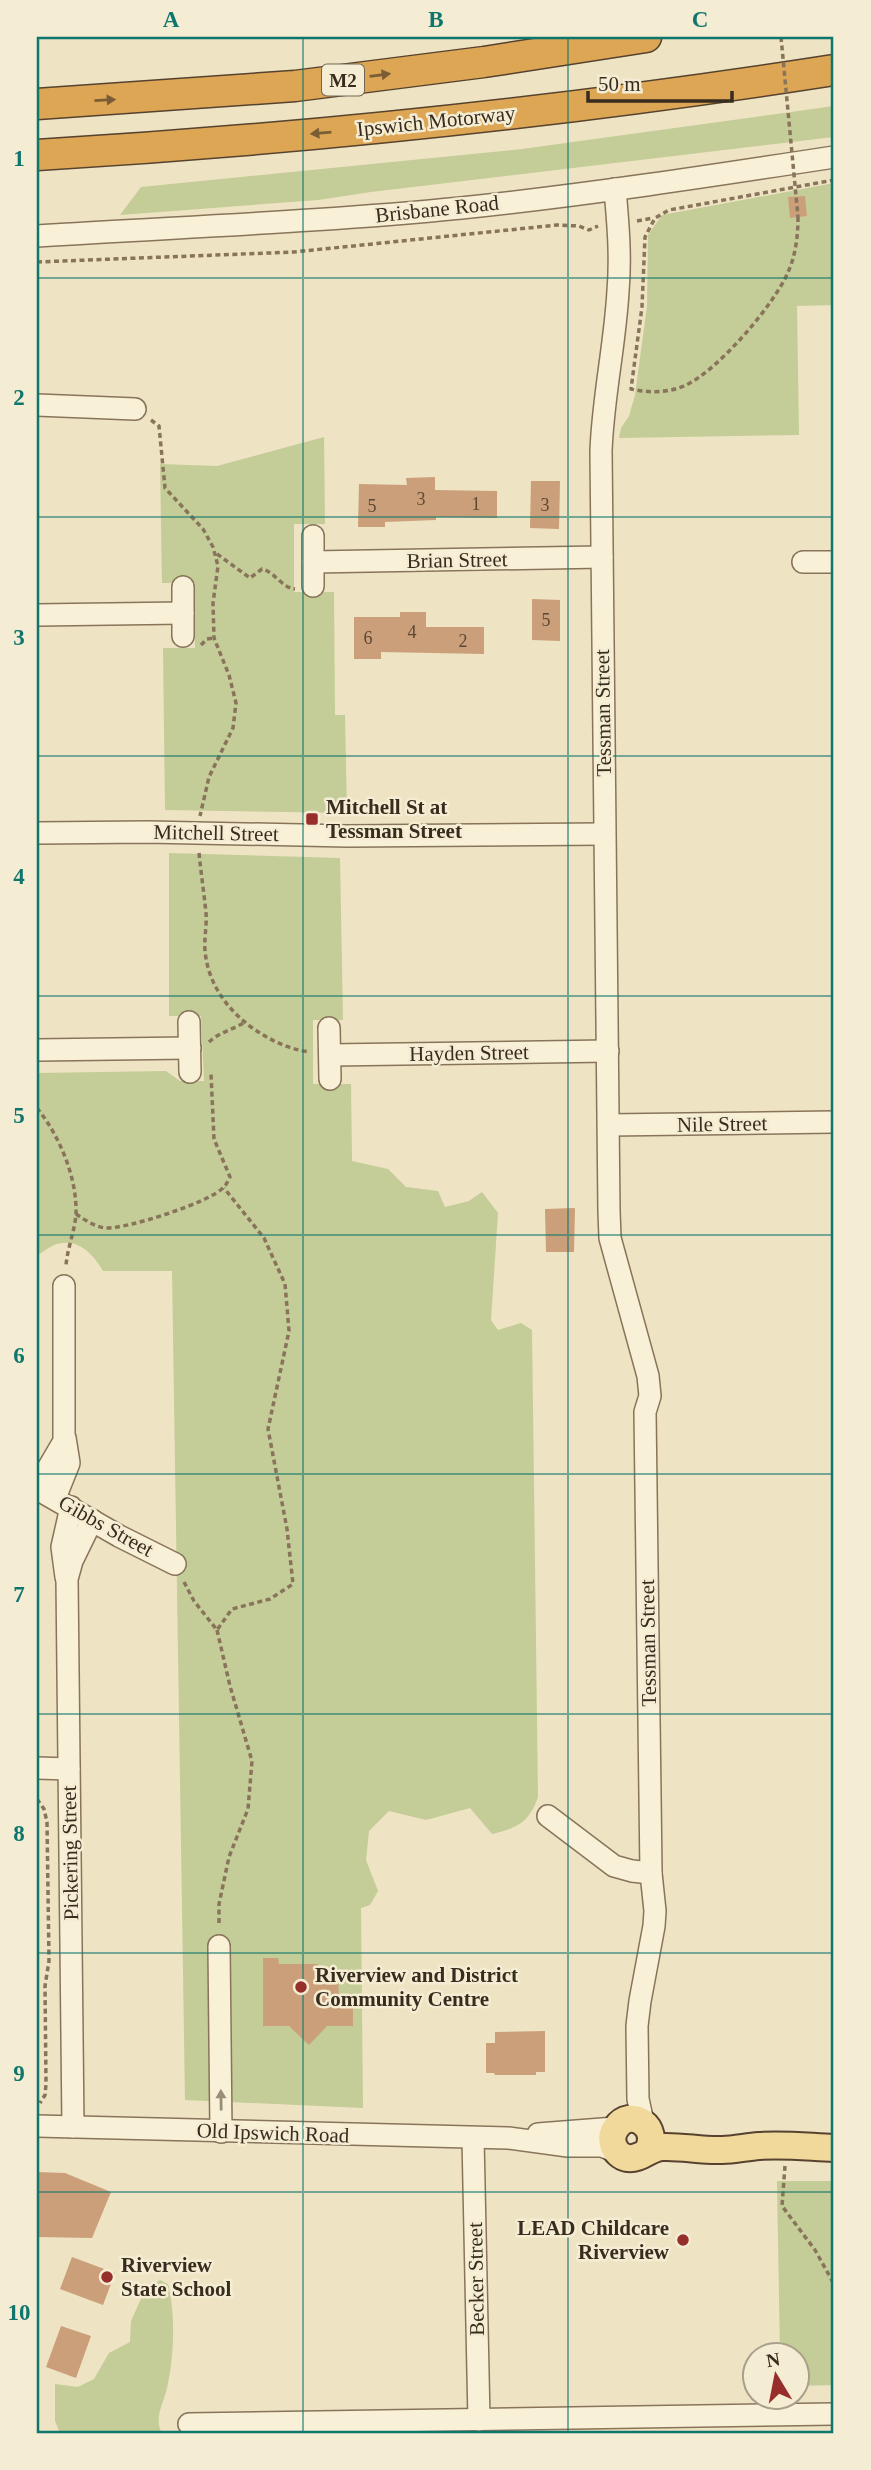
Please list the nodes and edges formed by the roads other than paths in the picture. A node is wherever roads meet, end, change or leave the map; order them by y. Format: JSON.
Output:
{"nodes":[{"id":1,"x":646,"y":37,"type":"edge"},
{"id":2,"x":834,"y":71,"type":"edge"},
{"id":3,"x":37,"y":104,"type":"edge"},
{"id":4,"x":37,"y":155,"type":"edge"},
{"id":5,"x":834,"y":157,"type":"edge"},
{"id":6,"x":615,"y":189,"type":"junction"},
{"id":7,"x":37,"y":236,"type":"edge"},
{"id":8,"x":37,"y":405,"type":"edge"},
{"id":9,"x":135,"y":409,"type":"dead end"},
{"id":10,"x":313,"y":536,"type":"dead end"},
{"id":11,"x":602,"y":557,"type":"junction"},
{"id":12,"x":313,"y":562,"type":"junction"},
{"id":13,"x":803,"y":562,"type":"dead end"},
{"id":14,"x":834,"y":562,"type":"edge"},
{"id":15,"x":313,"y":586,"type":"road end"},
{"id":16,"x":183,"y":587,"type":"dead end"},
{"id":17,"x":183,"y":613,"type":"junction"},
{"id":18,"x":37,"y":615,"type":"edge"},
{"id":19,"x":184,"y":636,"type":"dead end"},
{"id":20,"x":37,"y":833,"type":"edge"},
{"id":21,"x":604,"y":834,"type":"junction"},
{"id":22,"x":189,"y":1022,"type":"dead end"},
{"id":23,"x":329,"y":1028,"type":"dead end"},
{"id":24,"x":37,"y":1050,"type":"edge"},
{"id":25,"x":199,"y":1050,"type":"junction"},
{"id":26,"x":608,"y":1051,"type":"junction"},
{"id":27,"x":330,"y":1055,"type":"junction"},
{"id":28,"x":200,"y":1068,"type":"road end"},
{"id":29,"x":330,"y":1079,"type":"dead end"},
{"id":30,"x":834,"y":1122,"type":"edge"},
{"id":31,"x":609,"y":1125,"type":"junction"},
{"id":32,"x":64,"y":1286,"type":"road end"},
{"id":33,"x":50,"y":1495,"type":"edge"},
{"id":34,"x":92,"y":1520,"type":"junction"},
{"id":35,"x":175,"y":1564,"type":"road end"},
{"id":36,"x":67,"y":1578,"type":"junction"},
{"id":37,"x":37,"y":1768,"type":"edge"},
{"id":38,"x":69,"y":1769,"type":"junction"},
{"id":39,"x":548,"y":1816,"type":"dead end"},
{"id":40,"x":651,"y":1873,"type":"junction"},
{"id":41,"x":219,"y":1946,"type":"road end"},
{"id":42,"x":37,"y":2126,"type":"edge"},
{"id":43,"x":73,"y":2127,"type":"junction"},
{"id":44,"x":221,"y":2132,"type":"junction"},
{"id":45,"x":631,"y":2134,"type":"junction"},
{"id":46,"x":473,"y":2138,"type":"junction"},
{"id":47,"x":834,"y":2148,"type":"edge"},
{"id":48,"x":834,"y":2414,"type":"edge"},
{"id":49,"x":479,"y":2420,"type":"junction"},
{"id":50,"x":189,"y":2424,"type":"dead end"}],
"edges":[{"from":3,"to":1,"type":"highway","number":"M2","one_way":true},
{"from":2,"to":4,"type":"highway","name":"Ipswich Motorway","one_way":true},
{"from":5,"to":6,"type":"street","name":"Brisbane Road"},
{"from":6,"to":7,"type":"street","name":"Brisbane Road"},
{"from":6,"to":11,"type":"street","name":"Tessman Street"},
{"from":8,"to":9,"type":"street"},
{"from":10,"to":12,"type":"street"},
{"from":11,"to":12,"type":"street","name":"Brian Street"},
{"from":11,"to":21,"type":"street","name":"Tessman Street"},
{"from":12,"to":15,"type":"street"},
{"from":13,"to":14,"type":"street"},
{"from":16,"to":17,"type":"street"},
{"from":17,"to":18,"type":"street"},
{"from":17,"to":19,"type":"street"},
{"from":20,"to":21,"type":"street","name":"Mitchell Street"},
{"from":21,"to":26,"type":"street","name":"Tessman Street"},
{"from":22,"to":25,"type":"street"},
{"from":23,"to":27,"type":"street"},
{"from":24,"to":25,"type":"street"},
{"from":25,"to":28,"type":"street"},
{"from":26,"to":27,"type":"street","name":"Hayden Street"},
{"from":26,"to":31,"type":"street","name":"Tessman Street"},
{"from":27,"to":29,"type":"street"},
{"from":30,"to":31,"type":"street","name":"Nile Street"},
{"from":31,"to":40,"type":"street","name":"Tessman Street"},
{"from":32,"to":33,"type":"street","name":"Pickering Street"},
{"from":33,"to":34,"type":"street","name":"Gibbs Street"},
{"from":33,"to":36,"type":"street","name":"Pickering Street"},
{"from":34,"to":35,"type":"street","name":"Gibbs Street"},
{"from":34,"to":36,"type":"street","name":"Pickering Street"},
{"from":36,"to":38,"type":"street","name":"Pickering Street"},
{"from":37,"to":38,"type":"street"},
{"from":38,"to":43,"type":"street","name":"Pickering Street"},
{"from":39,"to":40,"type":"street"},
{"from":40,"to":45,"type":"street","name":"Tessman Street"},
{"from":44,"to":41,"type":"street","one_way":true},
{"from":42,"to":43,"type":"street","name":"Old Ipswich Road"},
{"from":43,"to":44,"type":"street","name":"Old Ipswich Road"},
{"from":44,"to":46,"type":"street","name":"Old Ipswich Road"},
{"from":45,"to":46,"type":"street","name":"Old Ipswich Road"},
{"from":45,"to":47,"type":"main road","name":"Old Ipswich Road"},
{"from":46,"to":49,"type":"street","name":"Becker Street"},
{"from":48,"to":49,"type":"street"},
{"from":49,"to":50,"type":"street"}]}
